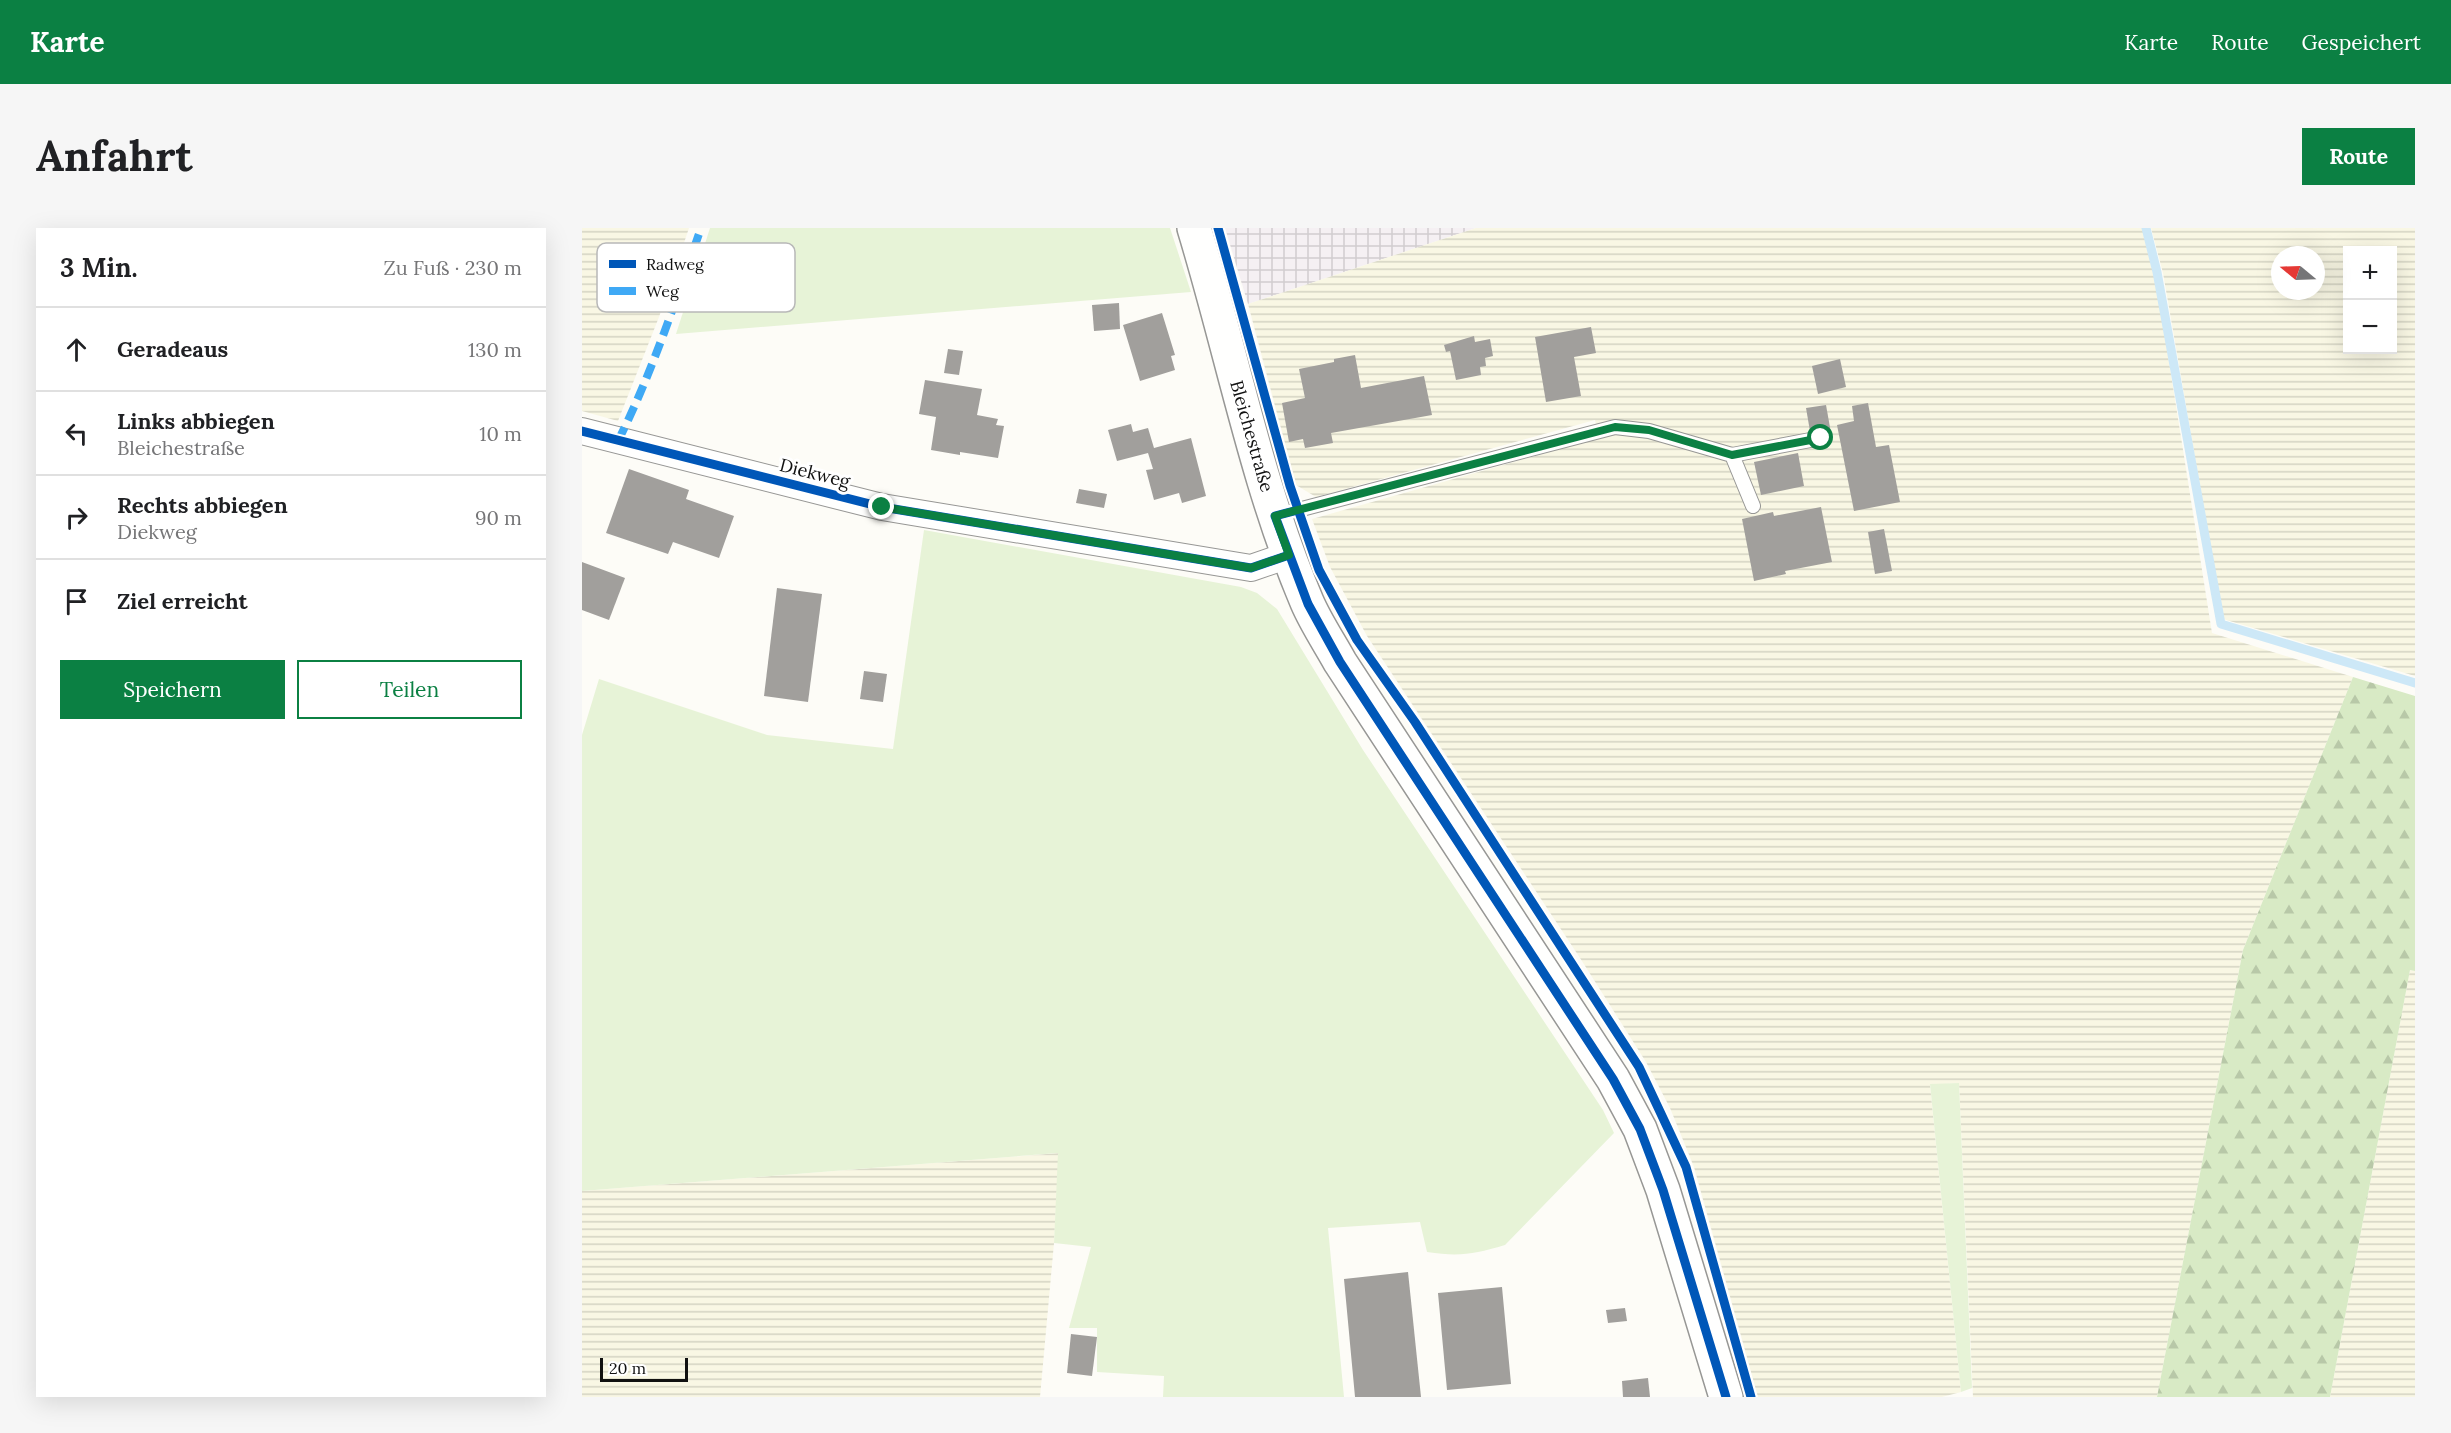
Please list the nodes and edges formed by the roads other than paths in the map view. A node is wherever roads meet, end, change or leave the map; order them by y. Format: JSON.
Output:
{"nodes":[{"id":1,"x":1194,"y":228,"type":"edge"},
{"id":2,"x":582,"y":431,"type":"edge"},
{"id":3,"x":1821,"y":438,"type":"dead end"},
{"id":4,"x":1732,"y":455,"type":"junction"},
{"id":5,"x":1753,"y":506,"type":"dead end"},
{"id":6,"x":1275,"y":516,"type":"junction"},
{"id":7,"x":1289,"y":555,"type":"junction"},
{"id":8,"x":1726,"y":1397,"type":"edge"}],
"edges":[{"from":1,"to":6,"type":"street","name":"Bleichestraße"},
{"from":2,"to":7,"type":"street","name":"Diekweg"},
{"from":3,"to":4,"type":"lane"},
{"from":4,"to":5,"type":"lane"},
{"from":4,"to":6,"type":"lane"},
{"from":6,"to":7,"type":"street","name":"Bleichestraße"},
{"from":7,"to":8,"type":"street","name":"Bleichestraße"}]}
